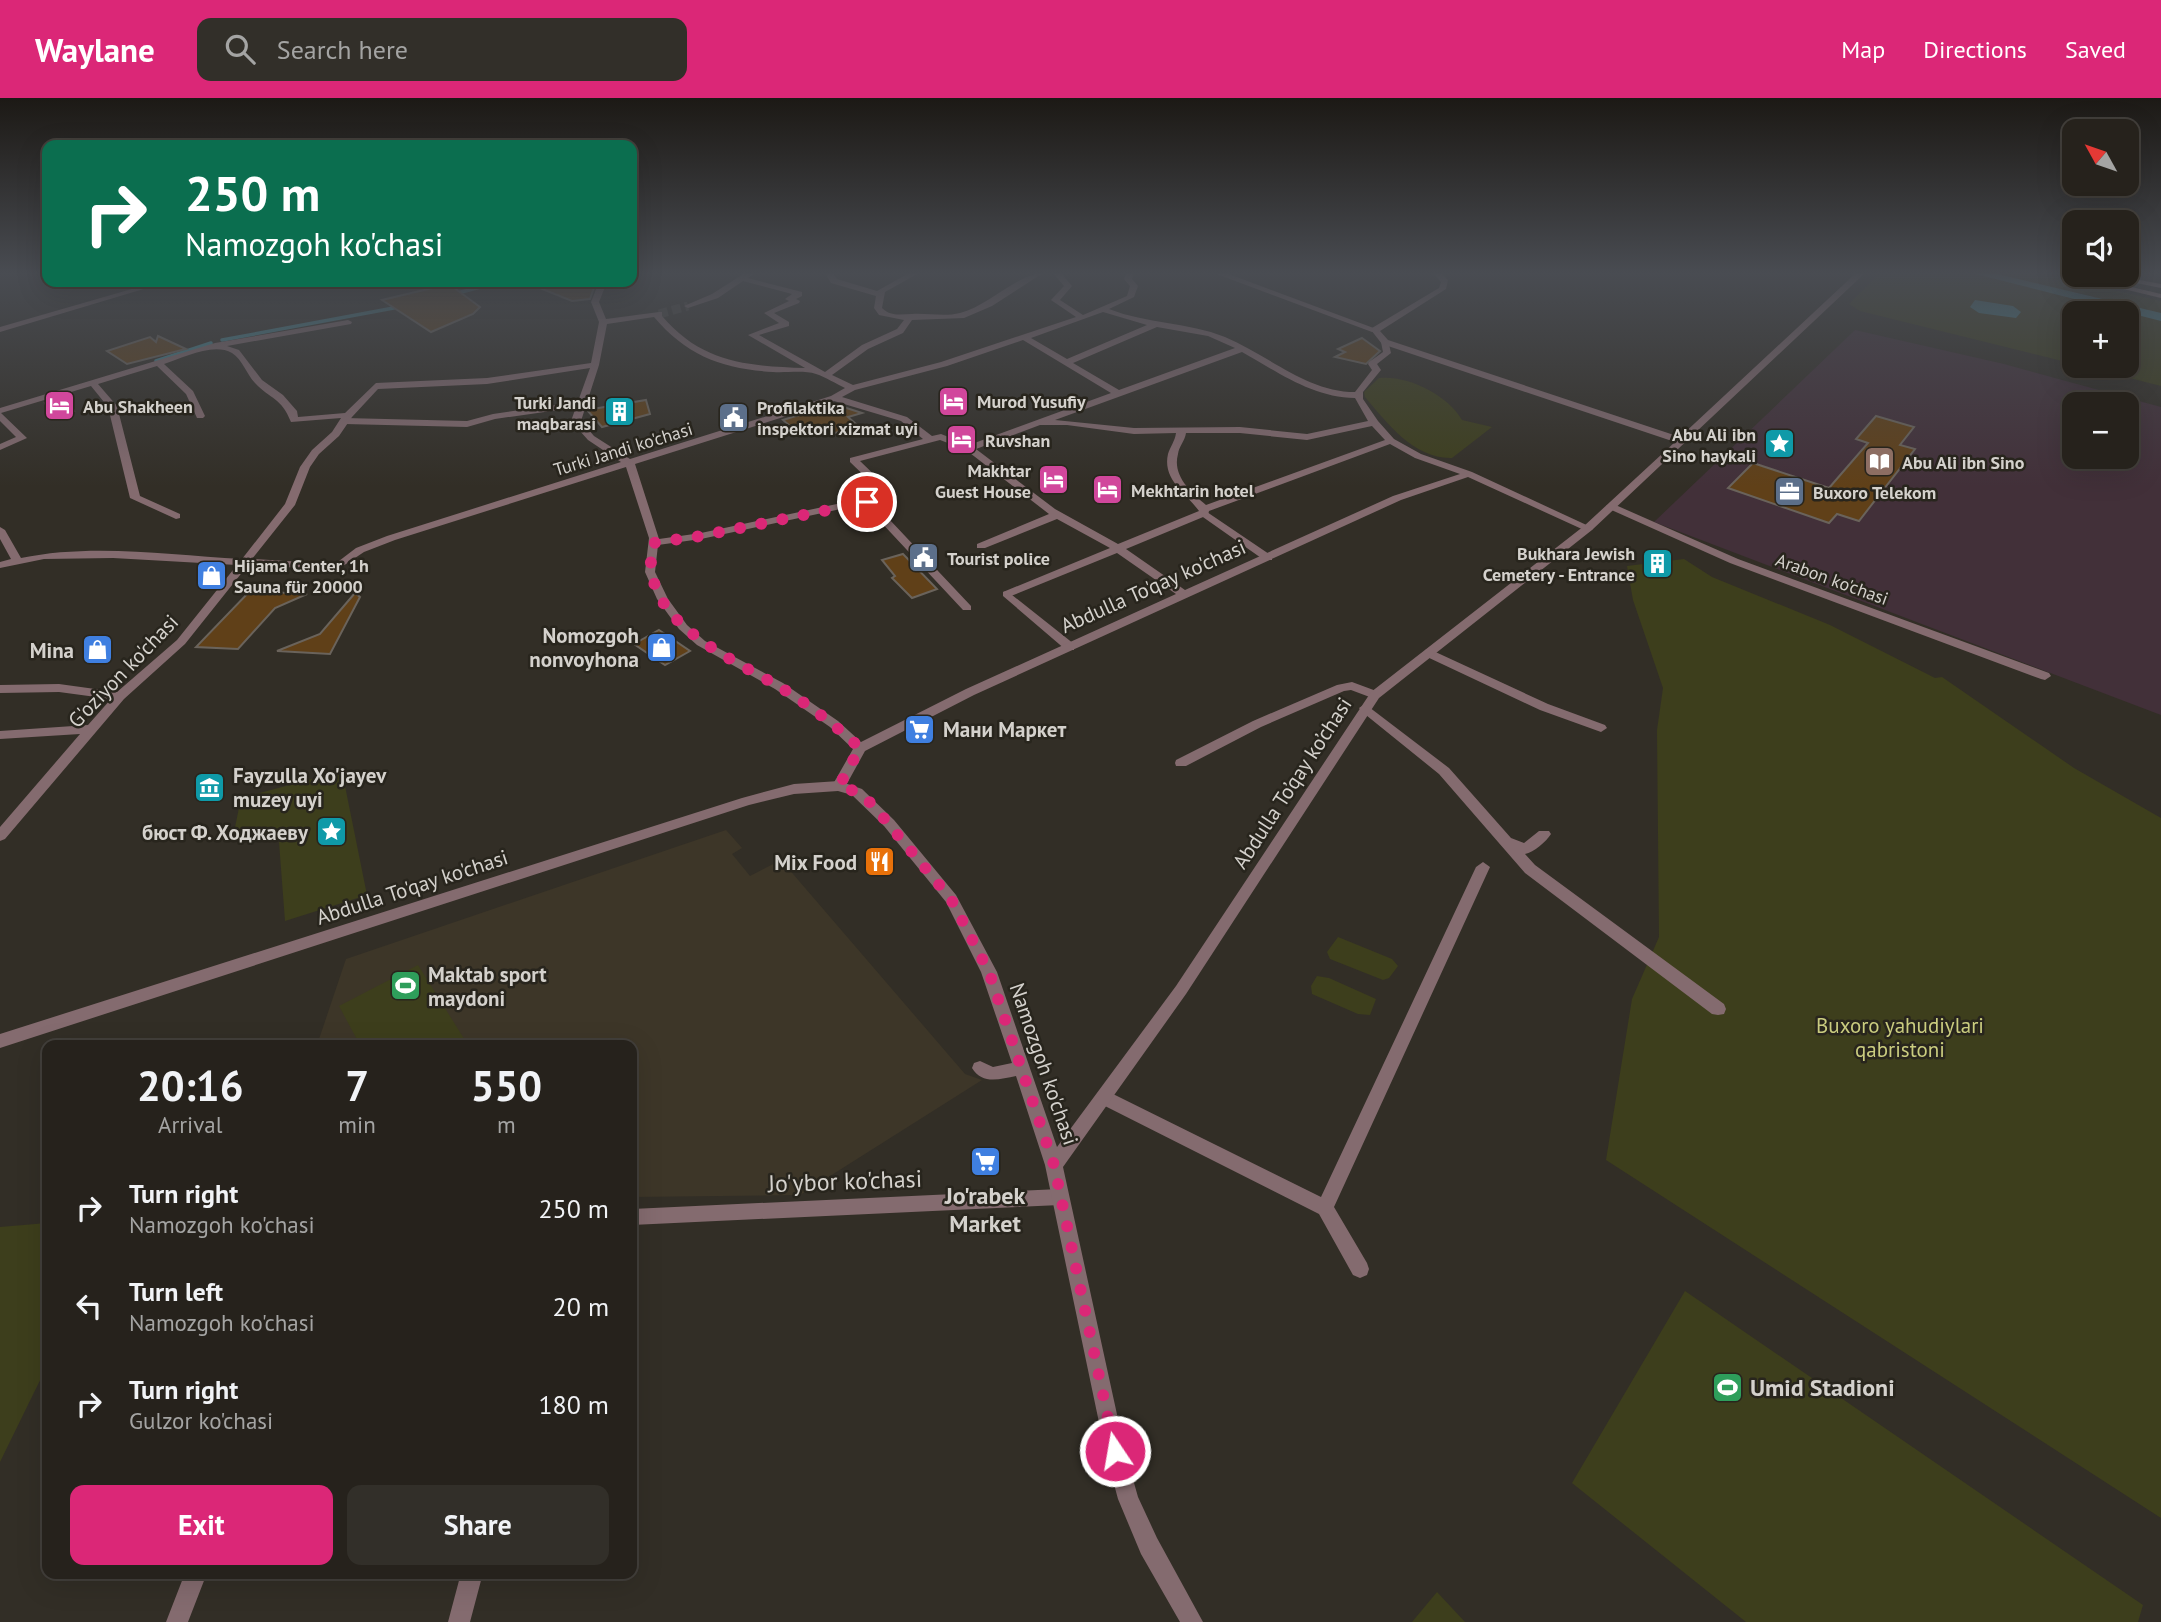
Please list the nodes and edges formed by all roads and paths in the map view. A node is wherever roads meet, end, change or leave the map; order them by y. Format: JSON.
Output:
{"nodes":[{"id":1,"x":223,"y":344,"type":"edge"},
{"id":2,"x":599,"y":344,"type":"edge"},
{"id":3,"x":688,"y":344,"type":"edge"},
{"id":4,"x":770,"y":344,"type":"edge"},
{"id":5,"x":872,"y":344,"type":"edge"},
{"id":6,"x":1004,"y":344,"type":"edge"},
{"id":7,"x":1035,"y":344,"type":"edge"},
{"id":8,"x":1109,"y":344,"type":"edge"},
{"id":9,"x":1230,"y":344,"type":"edge"},
{"id":10,"x":1385,"y":344,"type":"edge"},
{"id":11,"x":1391,"y":344,"type":"edge"},
{"id":12,"x":1785,"y":344,"type":"edge"},
{"id":13,"x":218,"y":345,"type":"junction"},
{"id":14,"x":1241,"y":349,"type":"junction"},
{"id":15,"x":1065,"y":363,"type":"junction"},
{"id":16,"x":159,"y":364,"type":"junction"},
{"id":17,"x":595,"y":365,"type":"junction"},
{"id":18,"x":813,"y":371,"type":"junction"},
{"id":19,"x":825,"y":376,"type":"junction"},
{"id":20,"x":94,"y":384,"type":"junction"},
{"id":21,"x":852,"y":388,"type":"junction"},
{"id":22,"x":1119,"y":394,"type":"junction"},
{"id":23,"x":1359,"y":395,"type":"junction"},
{"id":24,"x":834,"y":398,"type":"junction"},
{"id":25,"x":583,"y":404,"type":"junction"},
{"id":26,"x":0,"y":413,"type":"edge"},
{"id":27,"x":200,"y":416,"type":"dead end"},
{"id":28,"x":346,"y":418,"type":"junction"},
{"id":29,"x":1042,"y":423,"type":"junction"},
{"id":30,"x":1374,"y":423,"type":"junction"},
{"id":31,"x":1181,"y":432,"type":"junction"},
{"id":32,"x":931,"y":440,"type":"junction"},
{"id":33,"x":1391,"y":441,"type":"junction"},
{"id":34,"x":1681,"y":441,"type":"junction"},
{"id":35,"x":0,"y":447,"type":"edge"},
{"id":36,"x":969,"y":448,"type":"junction"},
{"id":37,"x":630,"y":464,"type":"junction"},
{"id":38,"x":1469,"y":474,"type":"junction"},
{"id":39,"x":867,"y":502,"type":"junction"},
{"id":40,"x":1611,"y":506,"type":"junction"},
{"id":41,"x":1204,"y":511,"type":"junction"},
{"id":42,"x":1059,"y":514,"type":"junction"},
{"id":43,"x":176,"y":516,"type":"dead end"},
{"id":44,"x":1588,"y":528,"type":"junction"},
{"id":45,"x":0,"y":530,"type":"edge"},
{"id":46,"x":653,"y":543,"type":"junction"},
{"id":47,"x":981,"y":545,"type":"dead end"},
{"id":48,"x":1119,"y":549,"type":"junction"},
{"id":49,"x":1268,"y":558,"type":"junction"},
{"id":50,"x":17,"y":560,"type":"junction"},
{"id":51,"x":244,"y":562,"type":"junction"},
{"id":52,"x":0,"y":565,"type":"edge"},
{"id":53,"x":1184,"y":595,"type":"junction"},
{"id":54,"x":968,"y":608,"type":"dead end"},
{"id":55,"x":1070,"y":647,"type":"junction"},
{"id":56,"x":1429,"y":653,"type":"junction"},
{"id":57,"x":2045,"y":676,"type":"dead end"},
{"id":58,"x":0,"y":689,"type":"edge"},
{"id":59,"x":1375,"y":695,"type":"junction"},
{"id":60,"x":120,"y":696,"type":"junction"},
{"id":61,"x":1365,"y":708,"type":"junction"},
{"id":62,"x":1601,"y":728,"type":"dead end"},
{"id":63,"x":93,"y":729,"type":"junction"},
{"id":64,"x":0,"y":735,"type":"edge"},
{"id":65,"x":860,"y":748,"type":"junction"},
{"id":66,"x":1181,"y":763,"type":"dead end"},
{"id":67,"x":839,"y":786,"type":"junction"},
{"id":68,"x":1544,"y":834,"type":"dead end"},
{"id":69,"x":0,"y":836,"type":"edge"},
{"id":70,"x":1507,"y":841,"type":"junction"},
{"id":71,"x":1483,"y":867,"type":"dead end"},
{"id":72,"x":1718,"y":1009,"type":"dead end"},
{"id":73,"x":0,"y":1041,"type":"edge"},
{"id":74,"x":980,"y":1068,"type":"dead end"},
{"id":75,"x":1021,"y":1069,"type":"junction"},
{"id":76,"x":1105,"y":1098,"type":"junction"},
{"id":77,"x":1054,"y":1165,"type":"junction"},
{"id":78,"x":1060,"y":1197,"type":"junction"},
{"id":79,"x":1325,"y":1208,"type":"junction"},
{"id":80,"x":637,"y":1217,"type":"edge"},
{"id":81,"x":1360,"y":1269,"type":"dead end"},
{"id":82,"x":194,"y":1579,"type":"edge"},
{"id":83,"x":470,"y":1579,"type":"edge"},
{"id":84,"x":177,"y":1622,"type":"edge"},
{"id":85,"x":459,"y":1622,"type":"edge"},
{"id":86,"x":1192,"y":1622,"type":"edge"}],
"edges":[{"from":1,"to":13,"type":"street"},
{"from":2,"to":17,"type":"street"},
{"from":3,"to":18,"type":"street"},
{"from":4,"to":18,"type":"street"},
{"from":5,"to":19,"type":"street"},
{"from":6,"to":21,"type":"street","name":"Turki Jandi ko'chasi"},
{"from":7,"to":15,"type":"street"},
{"from":8,"to":15,"type":"street"},
{"from":9,"to":14,"type":"street"},
{"from":10,"to":23,"type":"street"},
{"from":11,"to":34,"type":"street"},
{"from":12,"to":34,"type":"street"},
{"from":13,"to":16,"type":"street"},
{"from":13,"to":28,"type":"street"},
{"from":14,"to":22,"type":"street"},
{"from":14,"to":23,"type":"street"},
{"from":15,"to":22,"type":"street"},
{"from":16,"to":20,"type":"street"},
{"from":16,"to":27,"type":"street"},
{"from":17,"to":25,"type":"street"},
{"from":17,"to":28,"type":"street","name":"G'oziyon ko'chasi"},
{"from":18,"to":19,"type":"street"},
{"from":19,"to":21,"type":"street"},
{"from":20,"to":26,"type":"street"},
{"from":20,"to":43,"type":"street"},
{"from":21,"to":24,"type":"street","name":"Turki Jandi ko'chasi"},
{"from":22,"to":29,"type":"street"},
{"from":23,"to":30,"type":"street"},
{"from":24,"to":32,"type":"street"},
{"from":24,"to":37,"type":"street","name":"Turki Jandi ko'chasi"},
{"from":25,"to":28,"type":"street"},
{"from":25,"to":37,"type":"street"},
{"from":26,"to":35,"type":"street"},
{"from":28,"to":51,"type":"street","name":"G'oziyon ko'chasi"},
{"from":29,"to":31,"type":"street"},
{"from":29,"to":36,"type":"street"},
{"from":30,"to":31,"type":"street"},
{"from":30,"to":33,"type":"street"},
{"from":31,"to":41,"type":"street"},
{"from":32,"to":36,"type":"street"},
{"from":32,"to":39,"type":"street"},
{"from":33,"to":38,"type":"street"},
{"from":33,"to":41,"type":"street"},
{"from":34,"to":40,"type":"street","name":"Abdulla To’qay ko’chasi"},
{"from":36,"to":42,"type":"street"},
{"from":37,"to":46,"type":"street"},
{"from":37,"to":51,"type":"street","name":"Turki Jandi ko'chasi"},
{"from":38,"to":44,"type":"street"},
{"from":38,"to":49,"type":"street","name":"Abdulla To'qay ko'chasi"},
{"from":39,"to":46,"type":"street"},
{"from":39,"to":54,"type":"street"},
{"from":40,"to":44,"type":"street","name":"Abdulla To’qay ko’chasi"},
{"from":40,"to":57,"type":"street","name":"Arabon ko'chasi"},
{"from":41,"to":48,"type":"street"},
{"from":41,"to":49,"type":"street"},
{"from":42,"to":47,"type":"street"},
{"from":42,"to":48,"type":"street"},
{"from":44,"to":56,"type":"street","name":"Abdulla To’qay ko’chasi"},
{"from":45,"to":50,"type":"street"},
{"from":46,"to":65,"type":"street"},
{"from":48,"to":53,"type":"street"},
{"from":48,"to":55,"type":"street"},
{"from":49,"to":53,"type":"street","name":"Abdulla To'qay ko'chasi"},
{"from":50,"to":51,"type":"street"},
{"from":50,"to":52,"type":"street"},
{"from":51,"to":60,"type":"street","name":"G'oziyon ko'chasi"},
{"from":53,"to":55,"type":"street","name":"Abdulla To'qay ko'chasi"},
{"from":55,"to":65,"type":"street","name":"Abdulla To'qay ko'chasi"},
{"from":56,"to":59,"type":"street","name":"Abdulla To’qay ko’chasi"},
{"from":56,"to":62,"type":"street"},
{"from":58,"to":60,"type":"street"},
{"from":59,"to":61,"type":"street","name":"Abdulla To’qay ko’chasi"},
{"from":59,"to":66,"type":"street"},
{"from":60,"to":63,"type":"street","name":"G'oziyon ko'chasi"},
{"from":61,"to":70,"type":"street"},
{"from":61,"to":76,"type":"street","name":"Abdulla To’qay ko’chasi"},
{"from":63,"to":64,"type":"street"},
{"from":63,"to":69,"type":"street","name":"G'oziyon ko'chasi"},
{"from":65,"to":67,"type":"street"},
{"from":67,"to":73,"type":"street","name":"Abdulla To'qay ko'chasi"},
{"from":67,"to":75,"type":"street","name":"Namozgoh ko'chasi"},
{"from":68,"to":70,"type":"street"},
{"from":70,"to":72,"type":"street"},
{"from":71,"to":79,"type":"street"},
{"from":74,"to":75,"type":"street"},
{"from":75,"to":77,"type":"street","name":"Namozgoh ko'chasi"},
{"from":76,"to":77,"type":"street","name":"Abdulla To’qay ko’chasi"},
{"from":76,"to":79,"type":"street"},
{"from":77,"to":78,"type":"street","name":"Namozgoh ko'chasi"},
{"from":78,"to":80,"type":"street","name":"Jo'ybor ko'chasi"},
{"from":78,"to":86,"type":"street","name":"Namozgoh ko'chasi"},
{"from":79,"to":81,"type":"street"},
{"from":82,"to":84,"type":"street"},
{"from":83,"to":85,"type":"street"}]}
